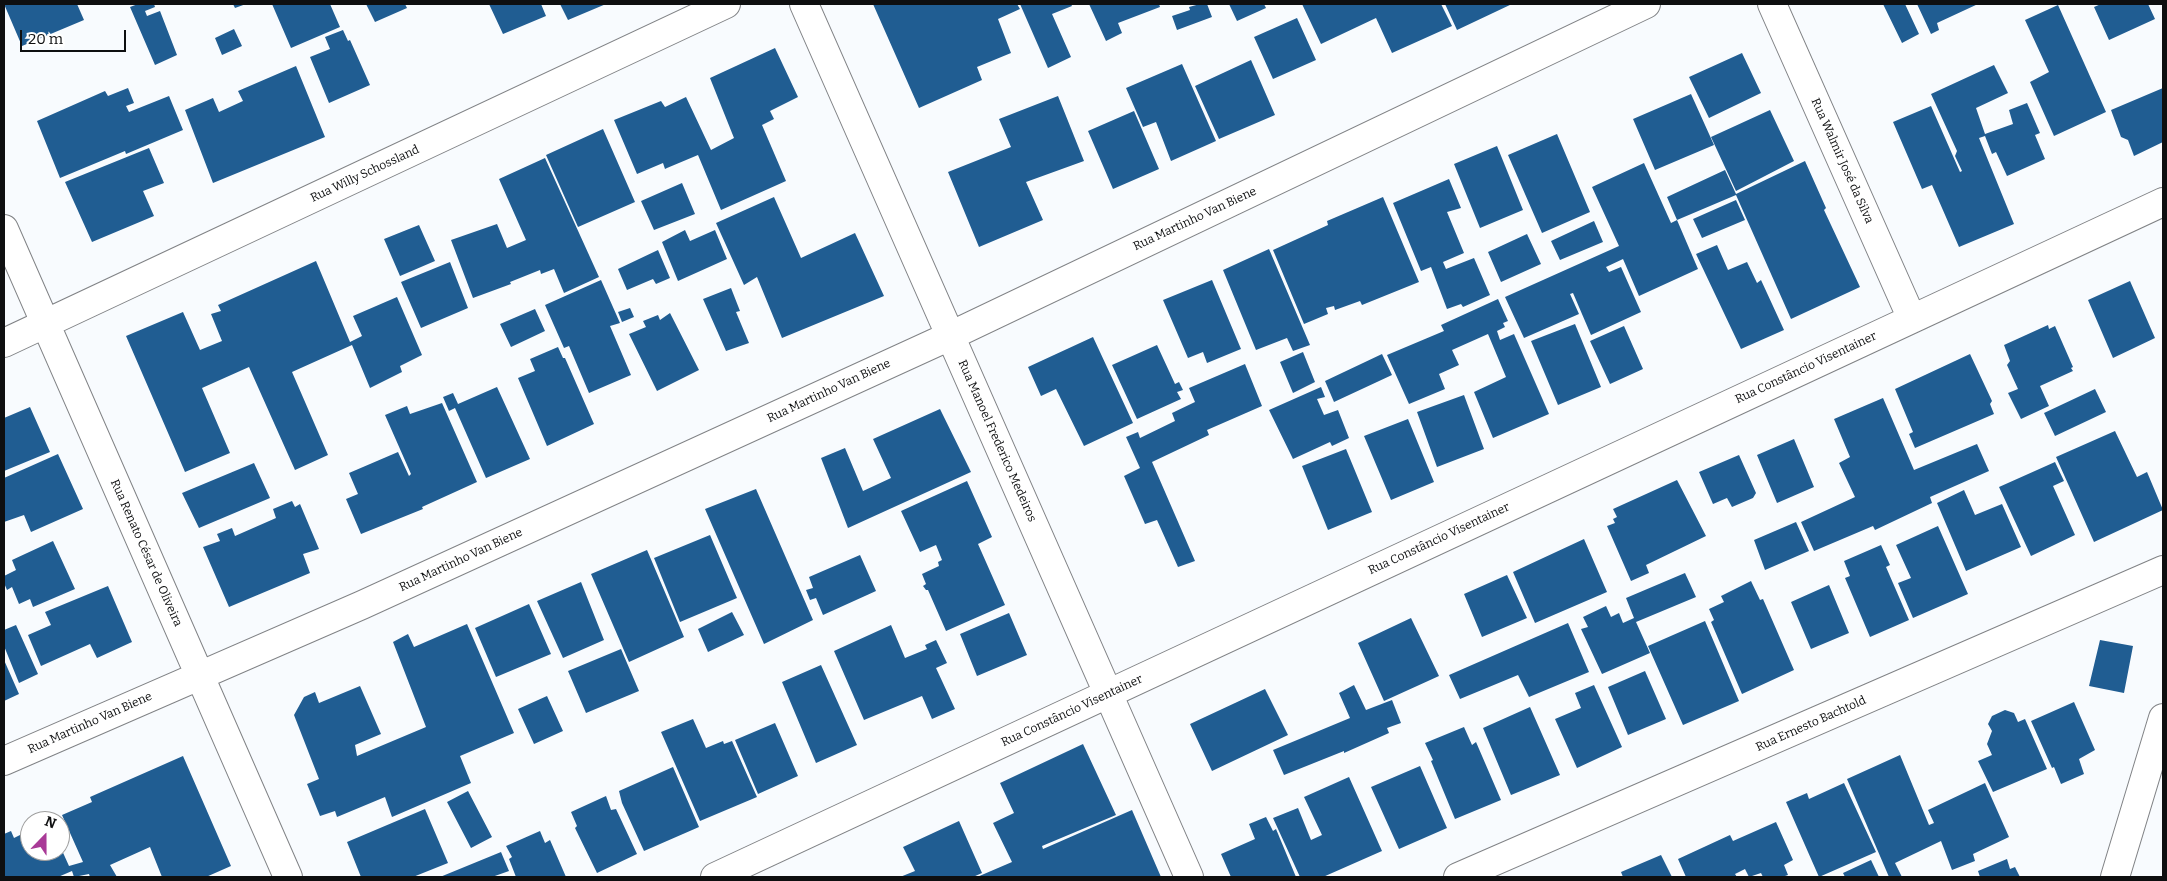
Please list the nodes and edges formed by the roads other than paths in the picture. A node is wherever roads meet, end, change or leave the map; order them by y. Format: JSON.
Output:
{"nodes":[{"id":1,"x":726,"y":4,"type":"edge"},
{"id":2,"x":804,"y":4,"type":"edge"},
{"id":3,"x":1646,"y":4,"type":"edge"},
{"id":4,"x":1772,"y":4,"type":"edge"},
{"id":5,"x":2163,"y":202,"type":"edge"},
{"id":6,"x":4,"y":229,"type":"edge"},
{"id":7,"x":1912,"y":319,"type":"junction"},
{"id":8,"x":46,"y":325,"type":"junction"},
{"id":9,"x":950,"y":336,"type":"junction"},
{"id":10,"x":4,"y":343,"type":"edge"},
{"id":11,"x":2163,"y":570,"type":"edge"},
{"id":12,"x":199,"y":676,"type":"junction"},
{"id":13,"x":1108,"y":694,"type":"junction"},
{"id":14,"x":2163,"y":718,"type":"edge"},
{"id":15,"x":4,"y":761,"type":"edge"},
{"id":16,"x":288,"y":877,"type":"edge"},
{"id":17,"x":715,"y":877,"type":"edge"},
{"id":18,"x":1189,"y":877,"type":"edge"},
{"id":19,"x":1458,"y":877,"type":"edge"},
{"id":20,"x":2115,"y":877,"type":"edge"}],
"edges":[{"from":1,"to":8,"type":"street","name":"Rua Willy Schossland"},
{"from":2,"to":9,"type":"street","name":"Rua Manoel Frederico Medeiros"},
{"from":3,"to":9,"type":"street","name":"Rua Martinho Van Biene"},
{"from":4,"to":7,"type":"street","name":"Rua Walmir José da Silva"},
{"from":5,"to":7,"type":"street","name":"Rua Constâncio Visentainer"},
{"from":6,"to":8,"type":"street","name":"Rua Renato César de Oliveira"},
{"from":7,"to":13,"type":"street","name":"Rua Constâncio Visentainer"},
{"from":8,"to":10,"type":"street","name":"Rua Willy Schossland"},
{"from":8,"to":12,"type":"street","name":"Rua Renato César de Oliveira"},
{"from":9,"to":12,"type":"street","name":"Rua Martinho Van Biene"},
{"from":9,"to":13,"type":"street","name":"Rua Manoel Frederico Medeiros"},
{"from":11,"to":19,"type":"street","name":"Rua Ernesto Bachtold"},
{"from":12,"to":15,"type":"street","name":"Rua Martinho Van Biene"},
{"from":12,"to":16,"type":"street","name":"Rua Renato César de Oliveira"},
{"from":13,"to":17,"type":"street","name":"Rua Constâncio Visentainer"},
{"from":13,"to":18,"type":"street","name":"Rua Manoel Frederico Medeiros"},
{"from":14,"to":20,"type":"street"}]}
